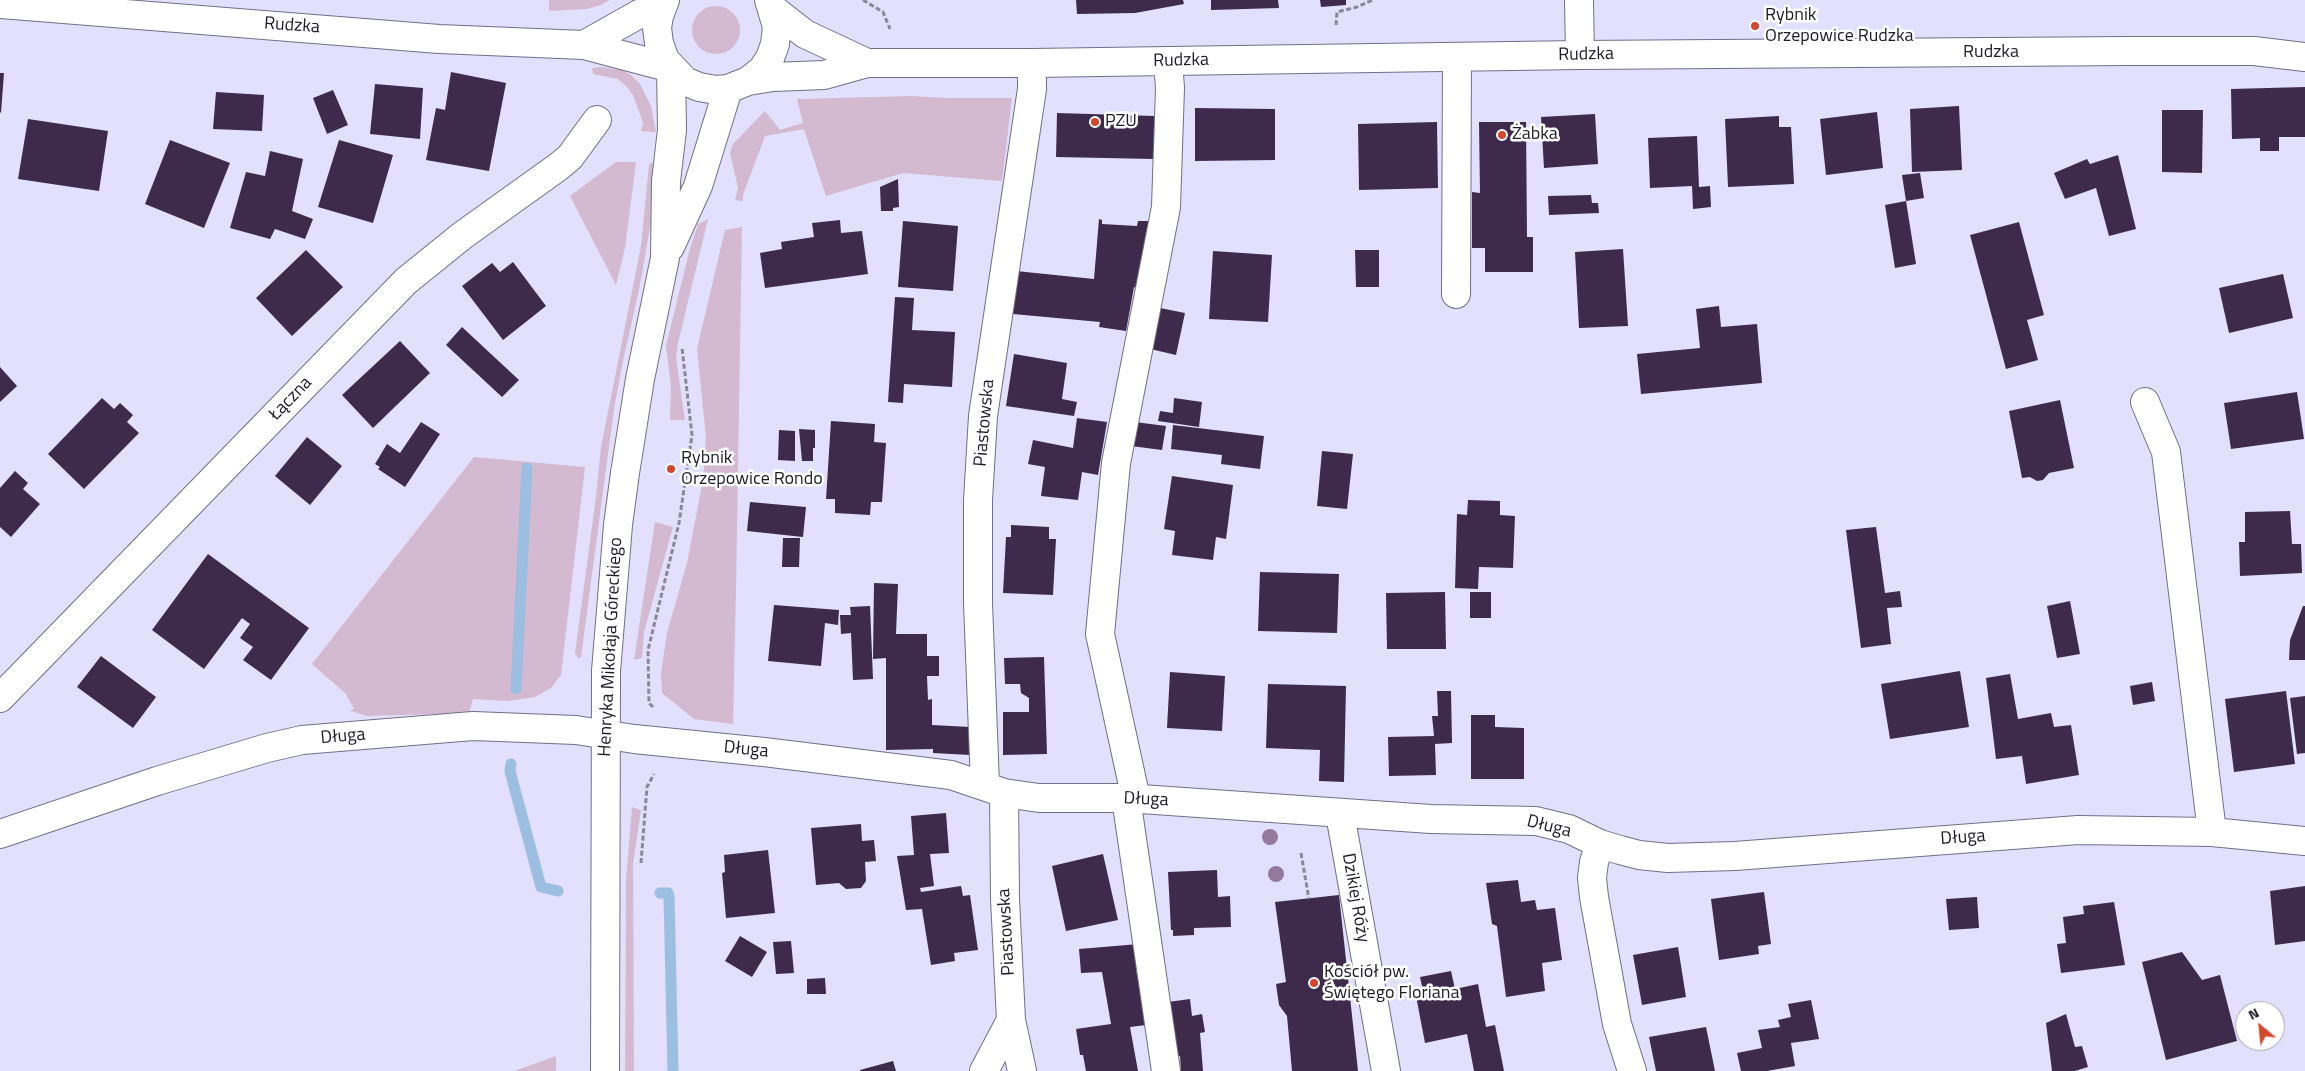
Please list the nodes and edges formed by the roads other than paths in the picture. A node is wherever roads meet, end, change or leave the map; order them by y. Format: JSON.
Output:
{"nodes":[{"id":1,"x":1579,"y":0,"type":"edge"},
{"id":2,"x":665,"y":1,"type":"edge"},
{"id":3,"x":0,"y":4,"type":"edge"},
{"id":4,"x":771,"y":4,"type":"edge"},
{"id":5,"x":584,"y":45,"type":"junction"},
{"id":6,"x":1580,"y":55,"type":"junction"},
{"id":7,"x":1457,"y":57,"type":"junction"},
{"id":8,"x":2305,"y":57,"type":"edge"},
{"id":9,"x":1168,"y":61,"type":"junction"},
{"id":10,"x":867,"y":63,"type":"junction"},
{"id":11,"x":1032,"y":63,"type":"junction"},
{"id":12,"x":671,"y":68,"type":"junction"},
{"id":13,"x":738,"y":85,"type":"junction"},
{"id":14,"x":597,"y":120,"type":"dead end"},
{"id":15,"x":665,"y":258,"type":"junction"},
{"id":16,"x":1456,"y":294,"type":"dead end"},
{"id":17,"x":2145,"y":402,"type":"dead end"},
{"id":18,"x":0,"y":698,"type":"edge"},
{"id":19,"x":605,"y":734,"type":"junction"},
{"id":20,"x":994,"y":789,"type":"junction"},
{"id":21,"x":1131,"y":798,"type":"junction"},
{"id":22,"x":1340,"y":814,"type":"junction"},
{"id":23,"x":2212,"y":832,"type":"junction"},
{"id":24,"x":0,"y":834,"type":"edge"},
{"id":25,"x":2305,"y":841,"type":"edge"},
{"id":26,"x":1600,"y":844,"type":"junction"},
{"id":27,"x":1011,"y":1020,"type":"junction"},
{"id":28,"x":605,"y":1071,"type":"edge"},
{"id":29,"x":984,"y":1071,"type":"edge"},
{"id":30,"x":1022,"y":1071,"type":"edge"},
{"id":31,"x":1166,"y":1071,"type":"edge"},
{"id":32,"x":1386,"y":1071,"type":"edge"},
{"id":33,"x":1632,"y":1071,"type":"edge"}],
"edges":[{"from":1,"to":6,"type":"street"},
{"from":2,"to":5,"type":"street"},
{"from":2,"to":12,"type":"street"},
{"from":3,"to":5,"type":"street","name":"Rudzka"},
{"from":4,"to":10,"type":"street","name":"Rudzka"},
{"from":4,"to":13,"type":"street"},
{"from":5,"to":12,"type":"street","name":"Rudzka"},
{"from":6,"to":7,"type":"street","name":"Rudzka"},
{"from":6,"to":8,"type":"street","name":"Rudzka"},
{"from":7,"to":9,"type":"street","name":"Rudzka"},
{"from":7,"to":16,"type":"street"},
{"from":9,"to":11,"type":"street","name":"Rudzka"},
{"from":9,"to":21,"type":"street"},
{"from":10,"to":11,"type":"street","name":"Rudzka"},
{"from":10,"to":13,"type":"street","name":"Rudzka"},
{"from":11,"to":20,"type":"street","name":"Piastowska"},
{"from":12,"to":13,"type":"street","name":"Rudzka"},
{"from":12,"to":15,"type":"street","name":"Henryka Mikołaja Góreckiego"},
{"from":13,"to":15,"type":"street","name":"Henryka Mikołaja Góreckiego"},
{"from":14,"to":18,"type":"street","name":"Łączna"},
{"from":15,"to":19,"type":"street","name":"Henryka Mikołaja Góreckiego"},
{"from":17,"to":23,"type":"street"},
{"from":19,"to":20,"type":"street","name":"Długa"},
{"from":19,"to":24,"type":"street","name":"Długa"},
{"from":19,"to":28,"type":"street","name":"Henryka Mikołaja Góreckiego"},
{"from":20,"to":21,"type":"street","name":"Długa"},
{"from":20,"to":27,"type":"street","name":"Piastowska"},
{"from":21,"to":22,"type":"street","name":"Długa"},
{"from":21,"to":31,"type":"street"},
{"from":22,"to":26,"type":"street","name":"Długa"},
{"from":22,"to":32,"type":"street","name":"Dzikiej Róży"},
{"from":23,"to":25,"type":"street","name":"Długa"},
{"from":23,"to":26,"type":"street","name":"Długa"},
{"from":26,"to":33,"type":"street"},
{"from":27,"to":29,"type":"street"},
{"from":27,"to":30,"type":"street","name":"Piastowska"}]}
